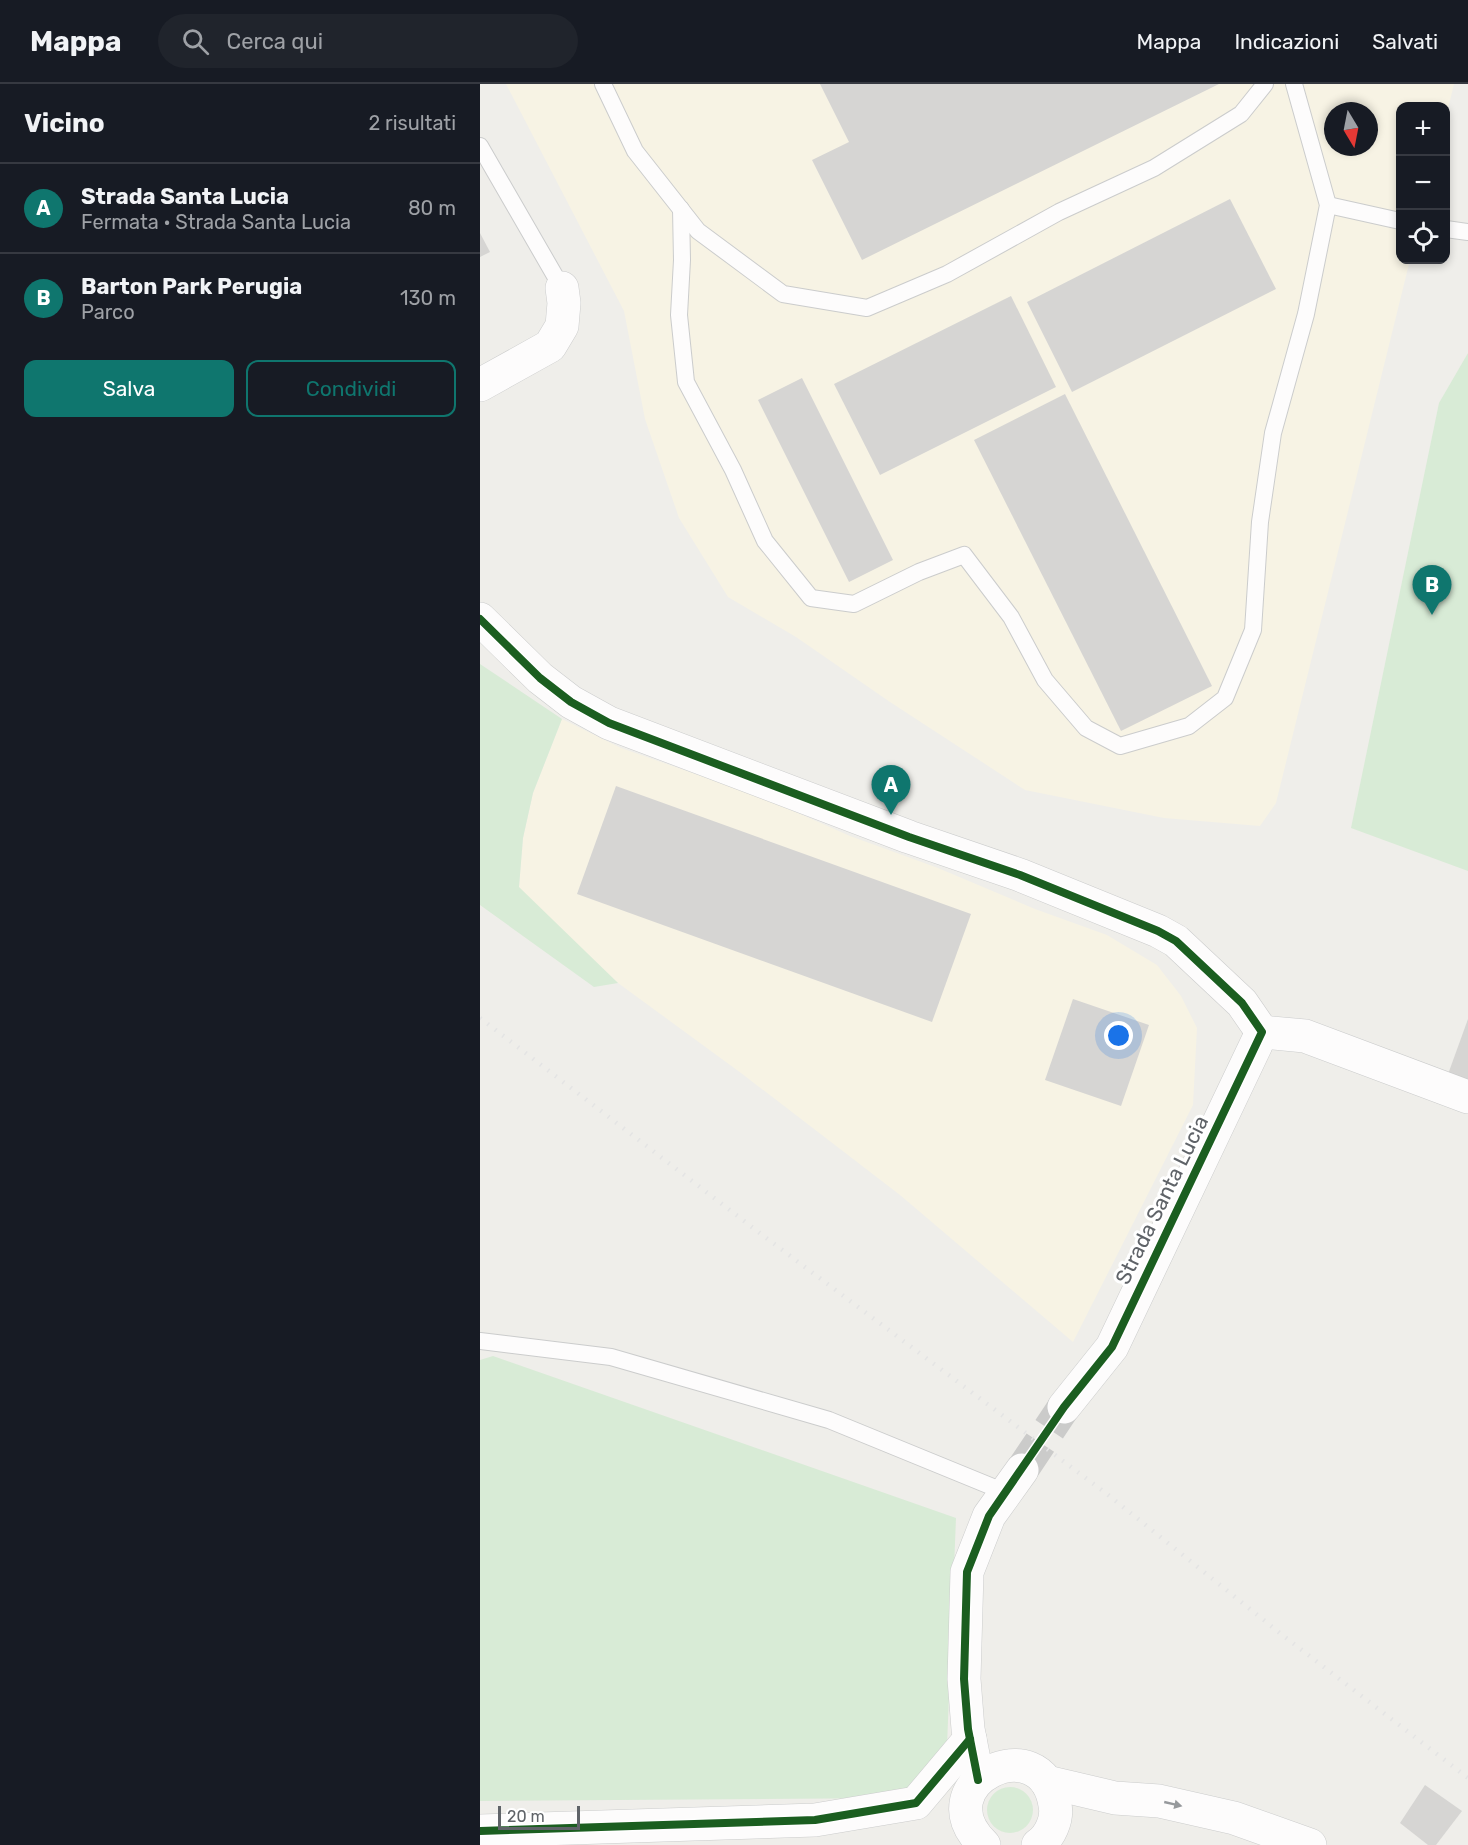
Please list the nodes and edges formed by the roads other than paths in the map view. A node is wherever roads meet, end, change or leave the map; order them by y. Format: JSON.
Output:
{"nodes":[{"id":1,"x":603,"y":84,"type":"edge"},
{"id":2,"x":1265,"y":84,"type":"edge"},
{"id":3,"x":1294,"y":84,"type":"edge"},
{"id":4,"x":480,"y":146,"type":"edge"},
{"id":5,"x":1328,"y":205,"type":"junction"},
{"id":6,"x":681,"y":209,"type":"junction"},
{"id":7,"x":1396,"y":220,"type":"edge"},
{"id":8,"x":1450,"y":230,"type":"edge"},
{"id":9,"x":1468,"y":232,"type":"edge"},
{"id":10,"x":562,"y":288,"type":"joint"},
{"id":11,"x":480,"y":385,"type":"edge"},
{"id":12,"x":480,"y":619,"type":"edge"},
{"id":13,"x":1262,"y":1032,"type":"junction"},
{"id":14,"x":1468,"y":1097,"type":"edge"},
{"id":15,"x":480,"y":1341,"type":"edge"},
{"id":16,"x":1064,"y":1407,"type":"tunnel mouth"},
{"id":17,"x":1014,"y":1481,"type":"joint"},
{"id":18,"x":970,"y":1739,"type":"junction"},
{"id":19,"x":978,"y":1780,"type":"junction"},
{"id":20,"x":1047,"y":1782,"type":"junction"},
{"id":21,"x":1115,"y":1798,"type":"junction"},
{"id":22,"x":480,"y":1831,"type":"edge"},
{"id":23,"x":1046,"y":1833,"type":"edge"},
{"id":24,"x":979,"y":1842,"type":"edge"},
{"id":25,"x":1310,"y":1845,"type":"edge"}],
"edges":[{"from":1,"to":6,"type":"lane"},
{"from":2,"to":6,"type":"lane"},
{"from":3,"to":5,"type":"lane"},
{"from":4,"to":10,"type":"lane"},
{"from":5,"to":6,"type":"lane"},
{"from":5,"to":7,"type":"lane"},
{"from":8,"to":9,"type":"lane"},
{"from":10,"to":11,"type":"street"},
{"from":12,"to":13,"type":"street"},
{"from":13,"to":14,"type":"street"},
{"from":13,"to":16,"type":"street","name":"Strada Santa Lucia"},
{"from":15,"to":17,"type":"lane"},
{"from":17,"to":18,"type":"street"},
{"from":18,"to":19,"type":"street"},
{"from":18,"to":22,"type":"street"},
{"from":19,"to":20,"type":"street"},
{"from":19,"to":24,"type":"street"},
{"from":20,"to":21,"type":"street"},
{"from":20,"to":23,"type":"street"},
{"from":21,"to":23,"type":"street"},
{"from":21,"to":25,"type":"street","one_way":true}]}
